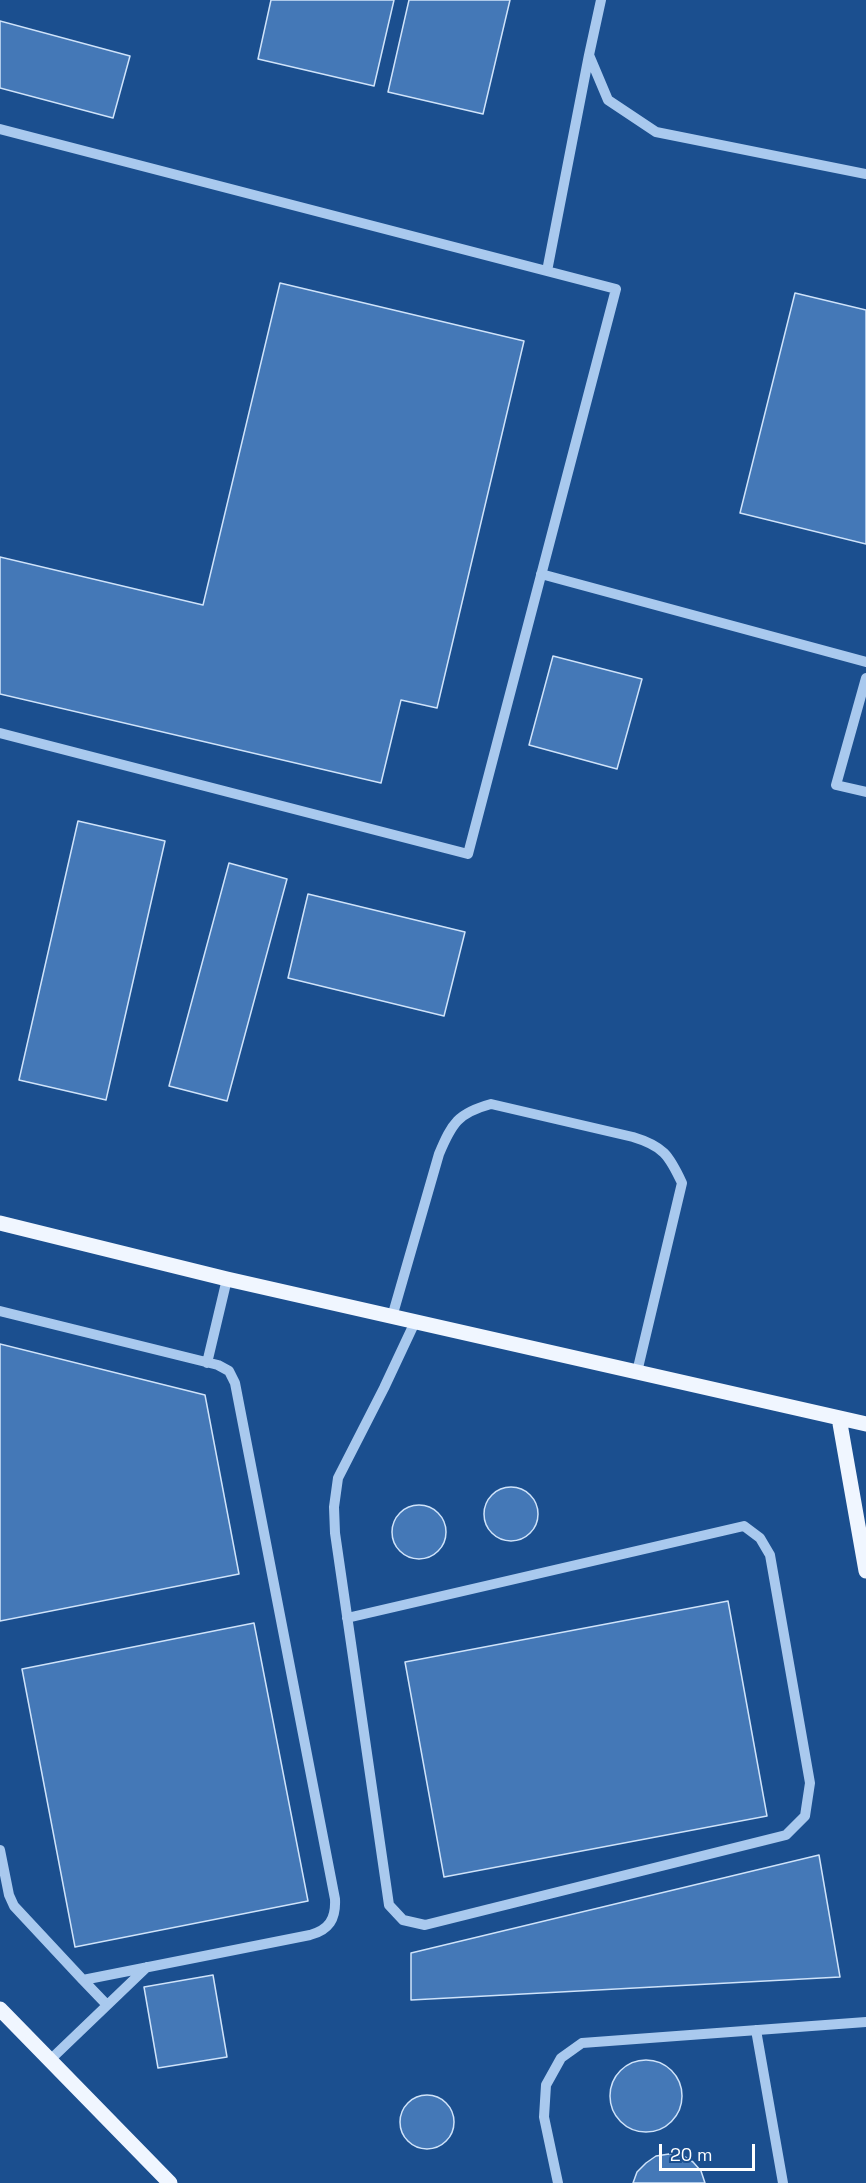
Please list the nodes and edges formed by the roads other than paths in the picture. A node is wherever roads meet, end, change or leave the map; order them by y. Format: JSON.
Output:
{"nodes":[{"id":1,"x":601,"y":0,"type":"edge"},
{"id":2,"x":589,"y":55,"type":"junction"},
{"id":3,"x":0,"y":129,"type":"edge"},
{"id":4,"x":866,"y":174,"type":"edge"},
{"id":5,"x":547,"y":271,"type":"junction"},
{"id":6,"x":542,"y":574,"type":"junction"},
{"id":7,"x":866,"y":662,"type":"edge"},
{"id":8,"x":866,"y":678,"type":"edge"},
{"id":9,"x":0,"y":733,"type":"edge"},
{"id":10,"x":866,"y":792,"type":"edge"},
{"id":11,"x":0,"y":1223,"type":"edge"},
{"id":12,"x":227,"y":1279,"type":"junction"},
{"id":13,"x":0,"y":1311,"type":"edge"},
{"id":14,"x":392,"y":1317,"type":"junction"},
{"id":15,"x":415,"y":1322,"type":"junction"},
{"id":16,"x":207,"y":1363,"type":"junction"},
{"id":17,"x":637,"y":1372,"type":"junction"},
{"id":18,"x":839,"y":1418,"type":"junction"},
{"id":19,"x":866,"y":1425,"type":"edge"},
{"id":20,"x":866,"y":1571,"type":"edge"},
{"id":21,"x":347,"y":1618,"type":"junction"},
{"id":22,"x":0,"y":1850,"type":"edge"},
{"id":23,"x":147,"y":1967,"type":"junction"},
{"id":24,"x":83,"y":1980,"type":"junction"},
{"id":25,"x":107,"y":2005,"type":"junction"},
{"id":26,"x":0,"y":2009,"type":"edge"},
{"id":27,"x":866,"y":2022,"type":"edge"},
{"id":28,"x":756,"y":2030,"type":"junction"},
{"id":29,"x":50,"y":2060,"type":"junction"},
{"id":30,"x":170,"y":2183,"type":"edge"},
{"id":31,"x":558,"y":2183,"type":"edge"},
{"id":32,"x":783,"y":2183,"type":"edge"}],
"edges":[{"from":1,"to":2,"type":"lane"},
{"from":2,"to":4,"type":"lane"},
{"from":2,"to":5,"type":"lane"},
{"from":3,"to":5,"type":"lane"},
{"from":5,"to":6,"type":"lane"},
{"from":6,"to":7,"type":"lane"},
{"from":6,"to":9,"type":"lane"},
{"from":8,"to":10,"type":"lane"},
{"from":11,"to":12,"type":"main road"},
{"from":12,"to":14,"type":"main road"},
{"from":12,"to":16,"type":"lane"},
{"from":13,"to":16,"type":"lane"},
{"from":14,"to":15,"type":"main road"},
{"from":14,"to":17,"type":"lane"},
{"from":15,"to":17,"type":"main road"},
{"from":15,"to":21,"type":"lane"},
{"from":16,"to":23,"type":"lane"},
{"from":17,"to":18,"type":"main road"},
{"from":18,"to":19,"type":"main road"},
{"from":18,"to":20,"type":"main road"},
{"from":21,"to":21,"type":"lane"},
{"from":22,"to":24,"type":"lane"},
{"from":23,"to":24,"type":"lane"},
{"from":23,"to":25,"type":"lane"},
{"from":24,"to":25,"type":"lane"},
{"from":25,"to":29,"type":"lane"},
{"from":26,"to":29,"type":"main road"},
{"from":27,"to":28,"type":"lane"},
{"from":28,"to":31,"type":"lane"},
{"from":28,"to":32,"type":"lane"},
{"from":29,"to":30,"type":"main road"}]}
